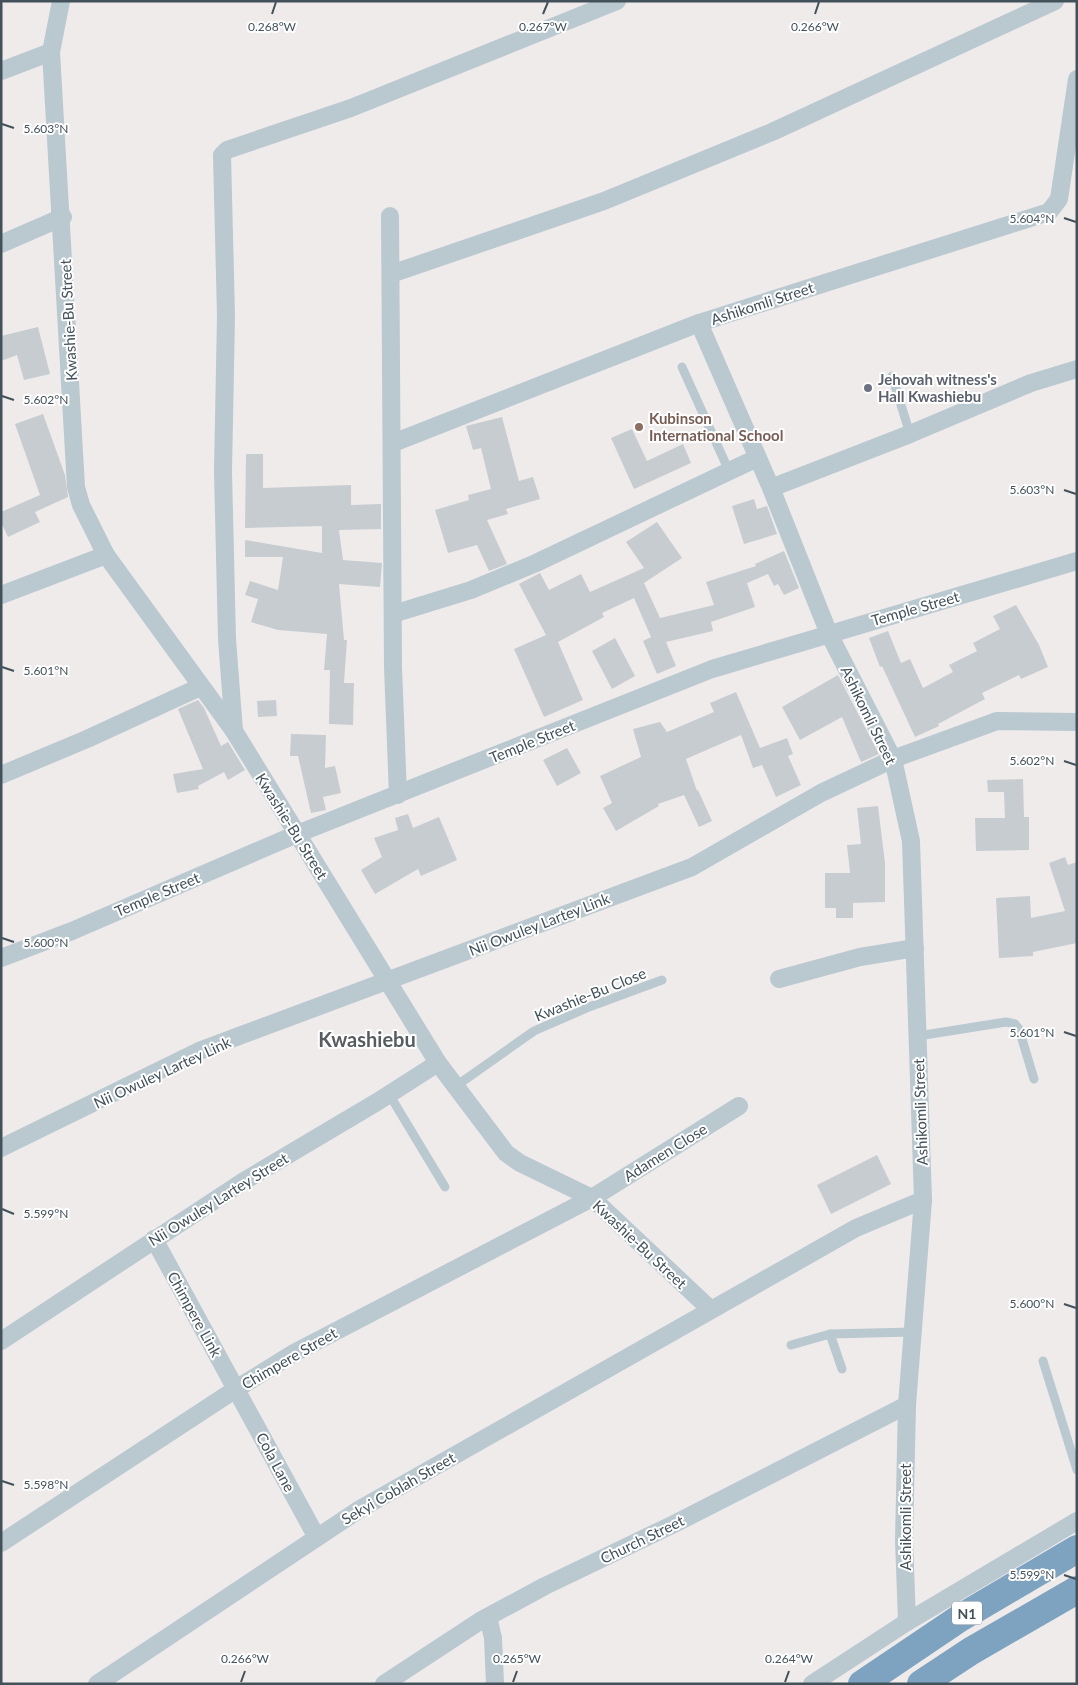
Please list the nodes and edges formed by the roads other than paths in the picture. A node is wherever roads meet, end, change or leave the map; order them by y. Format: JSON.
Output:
{"nodes":[{"id":1,"x":62,"y":1,"type":"edge"},
{"id":2,"x":617,"y":1,"type":"edge"},
{"id":3,"x":1055,"y":1,"type":"edge"},
{"id":4,"x":51,"y":52,"type":"junction"},
{"id":5,"x":1,"y":71,"type":"edge"},
{"id":6,"x":1077,"y":79,"type":"edge"},
{"id":7,"x":390,"y":216,"type":"dead end"},
{"id":8,"x":63,"y":217,"type":"junction"},
{"id":9,"x":1,"y":244,"type":"edge"},
{"id":10,"x":391,"y":274,"type":"junction"},
{"id":11,"x":699,"y":323,"type":"junction"},
{"id":12,"x":682,"y":367,"type":"dead end"},
{"id":13,"x":1077,"y":369,"type":"edge"},
{"id":14,"x":892,"y":376,"type":"dead end"},
{"id":15,"x":910,"y":434,"type":"junction"},
{"id":16,"x":393,"y":443,"type":"junction"},
{"id":17,"x":757,"y":458,"type":"junction"},
{"id":18,"x":729,"y":471,"type":"junction"},
{"id":19,"x":771,"y":488,"type":"junction"},
{"id":20,"x":106,"y":554,"type":"junction"},
{"id":21,"x":1077,"y":561,"type":"edge"},
{"id":22,"x":1,"y":596,"type":"edge"},
{"id":23,"x":393,"y":614,"type":"junction"},
{"id":24,"x":829,"y":634,"type":"junction"},
{"id":25,"x":200,"y":687,"type":"junction"},
{"id":26,"x":1077,"y":722,"type":"edge"},
{"id":27,"x":234,"y":731,"type":"junction"},
{"id":28,"x":893,"y":759,"type":"junction"},
{"id":29,"x":1,"y":776,"type":"edge"},
{"id":30,"x":398,"y":795,"type":"junction"},
{"id":31,"x":297,"y":834,"type":"junction"},
{"id":32,"x":915,"y":948,"type":"junction"},
{"id":33,"x":1,"y":958,"type":"edge"},
{"id":34,"x":779,"y":979,"type":"dead end"},
{"id":35,"x":388,"y":980,"type":"junction"},
{"id":36,"x":662,"y":980,"type":"dead end"},
{"id":37,"x":918,"y":1036,"type":"junction"},
{"id":38,"x":438,"y":1063,"type":"junction"},
{"id":39,"x":1034,"y":1079,"type":"dead end"},
{"id":40,"x":456,"y":1086,"type":"junction"},
{"id":41,"x":389,"y":1094,"type":"junction"},
{"id":42,"x":738,"y":1106,"type":"dead end"},
{"id":43,"x":1,"y":1148,"type":"edge"},
{"id":44,"x":445,"y":1187,"type":"dead end"},
{"id":45,"x":592,"y":1198,"type":"junction"},
{"id":46,"x":923,"y":1200,"type":"junction"},
{"id":47,"x":154,"y":1239,"type":"junction"},
{"id":48,"x":710,"y":1309,"type":"junction"},
{"id":49,"x":912,"y":1332,"type":"junction"},
{"id":50,"x":830,"y":1334,"type":"junction"},
{"id":51,"x":1,"y":1341,"type":"edge"},
{"id":52,"x":791,"y":1345,"type":"dead end"},
{"id":53,"x":1043,"y":1361,"type":"dead end"},
{"id":54,"x":842,"y":1369,"type":"dead end"},
{"id":55,"x":236,"y":1388,"type":"junction"},
{"id":56,"x":906,"y":1405,"type":"junction"},
{"id":57,"x":1077,"y":1470,"type":"edge"},
{"id":58,"x":1077,"y":1521,"type":"edge"},
{"id":59,"x":316,"y":1536,"type":"junction"},
{"id":60,"x":1,"y":1543,"type":"edge"},
{"id":61,"x":1077,"y":1549,"type":"edge"},
{"id":62,"x":1077,"y":1590,"type":"edge"},
{"id":63,"x":488,"y":1617,"type":"junction"},
{"id":64,"x":907,"y":1622,"type":"junction"},
{"id":65,"x":97,"y":1684,"type":"edge"},
{"id":66,"x":384,"y":1684,"type":"edge"},
{"id":67,"x":496,"y":1684,"type":"edge"},
{"id":68,"x":812,"y":1684,"type":"edge"},
{"id":69,"x":862,"y":1684,"type":"edge"},
{"id":70,"x":921,"y":1684,"type":"edge"}],
"edges":[{"from":1,"to":4,"type":"street","name":"Kwashie-Bu Street"},
{"from":2,"to":27,"type":"street"},
{"from":3,"to":10,"type":"street"},
{"from":4,"to":5,"type":"street"},
{"from":4,"to":8,"type":"street","name":"Kwashie-Bu Street"},
{"from":6,"to":11,"type":"street","name":"Ashikomli Street"},
{"from":7,"to":10,"type":"street"},
{"from":8,"to":9,"type":"street"},
{"from":8,"to":20,"type":"street","name":"Kwashie-Bu Street"},
{"from":10,"to":16,"type":"street"},
{"from":11,"to":16,"type":"street"},
{"from":11,"to":17,"type":"street","name":"Ashikomli Street"},
{"from":12,"to":18,"type":"lane"},
{"from":13,"to":15,"type":"street"},
{"from":14,"to":15,"type":"lane"},
{"from":15,"to":19,"type":"street"},
{"from":16,"to":23,"type":"street"},
{"from":17,"to":18,"type":"street"},
{"from":17,"to":19,"type":"street","name":"Ashikomli Street"},
{"from":18,"to":23,"type":"street"},
{"from":19,"to":24,"type":"street","name":"Ashikomli Street"},
{"from":20,"to":22,"type":"street"},
{"from":20,"to":25,"type":"street","name":"Kwashie-Bu Street"},
{"from":21,"to":24,"type":"street","name":"Temple Street"},
{"from":23,"to":30,"type":"street"},
{"from":24,"to":28,"type":"street","name":"Ashikomli Street"},
{"from":24,"to":30,"type":"street","name":"Temple Street"},
{"from":25,"to":27,"type":"street","name":"Kwashie-Bu Street"},
{"from":25,"to":29,"type":"street"},
{"from":26,"to":28,"type":"street","name":"Nii Owuley Lartey Link"},
{"from":27,"to":31,"type":"street","name":"Kwashie-Bu Street"},
{"from":28,"to":32,"type":"street","name":"Ashikomli Street"},
{"from":28,"to":35,"type":"street","name":"Nii Owuley Lartey Link"},
{"from":30,"to":31,"type":"street","name":"Temple Street"},
{"from":31,"to":33,"type":"street","name":"Temple Street"},
{"from":31,"to":35,"type":"street","name":"Kwashie-Bu Street"},
{"from":32,"to":34,"type":"street"},
{"from":32,"to":37,"type":"street","name":"Ashikomli Street"},
{"from":35,"to":38,"type":"street","name":"Kwashie-Bu Street"},
{"from":35,"to":43,"type":"street","name":"Nii Owuley Lartey Link"},
{"from":36,"to":40,"type":"lane","name":"Kwashie-Bu Close"},
{"from":37,"to":39,"type":"lane"},
{"from":37,"to":46,"type":"street","name":"Ashikomli Street"},
{"from":38,"to":40,"type":"street","name":"Kwashie-Bu Street"},
{"from":38,"to":41,"type":"street","name":"Nii Owuley Lartey Street"},
{"from":40,"to":45,"type":"street","name":"Kwashie-Bu Street"},
{"from":41,"to":44,"type":"lane"},
{"from":41,"to":47,"type":"street","name":"Nii Owuley Lartey Street"},
{"from":42,"to":45,"type":"street","name":"Adamen Close"},
{"from":45,"to":48,"type":"street","name":"Kwashie-Bu Street"},
{"from":45,"to":55,"type":"street","name":"Chimpere Street"},
{"from":46,"to":48,"type":"street"},
{"from":46,"to":49,"type":"street","name":"Ashikomli Street"},
{"from":47,"to":51,"type":"street","name":"Nii Owuley Lartey Street"},
{"from":47,"to":55,"type":"street","name":"Chimpere Link"},
{"from":48,"to":59,"type":"street","name":"Sekyi Coblah Street"},
{"from":49,"to":50,"type":"lane"},
{"from":49,"to":56,"type":"street","name":"Ashikomli Street"},
{"from":50,"to":52,"type":"lane"},
{"from":50,"to":54,"type":"lane"},
{"from":53,"to":57,"type":"lane"},
{"from":55,"to":59,"type":"street","name":"Cola Lane"},
{"from":55,"to":60,"type":"street","name":"Chimpere Street"},
{"from":56,"to":63,"type":"street","name":"Church Street"},
{"from":56,"to":64,"type":"street","name":"Ashikomli Street"},
{"from":58,"to":64,"type":"street"},
{"from":59,"to":65,"type":"street","name":"Sekyi Coblah Street"},
{"from":61,"to":69,"type":"highway","number":"N1"},
{"from":62,"to":70,"type":"highway","number":"N1"},
{"from":63,"to":66,"type":"street","name":"Church Street"},
{"from":63,"to":67,"type":"street"},
{"from":64,"to":68,"type":"street"}]}
